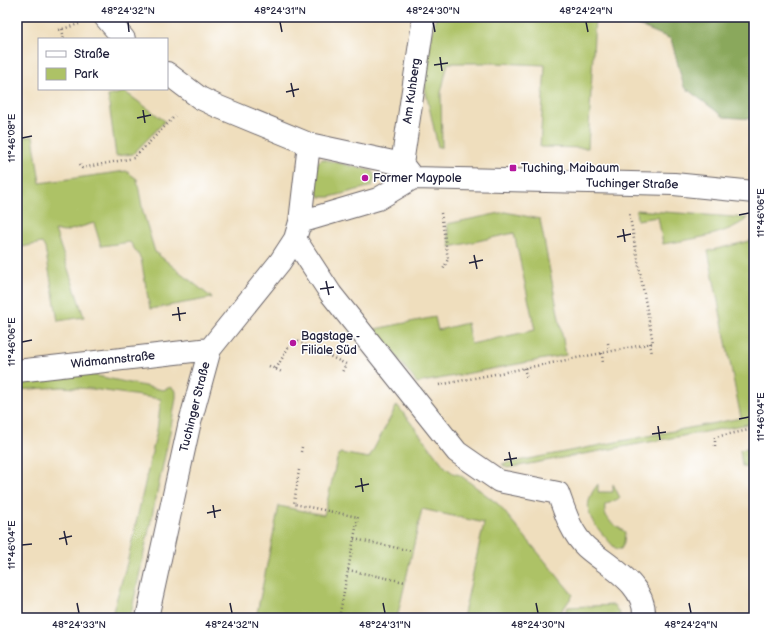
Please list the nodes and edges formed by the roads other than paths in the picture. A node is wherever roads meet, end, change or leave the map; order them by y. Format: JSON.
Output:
{"nodes":[{"id":1,"x":105,"y":17,"type":"edge"},
{"id":2,"x":424,"y":17,"type":"edge"},
{"id":3,"x":123,"y":38,"type":"edge"},
{"id":4,"x":168,"y":74,"type":"edge"},
{"id":5,"x":309,"y":144,"type":"junction"},
{"id":6,"x":408,"y":171,"type":"junction"},
{"id":7,"x":754,"y":192,"type":"edge"},
{"id":8,"x":298,"y":230,"type":"junction"},
{"id":9,"x":210,"y":349,"type":"junction"},
{"id":10,"x":17,"y":371,"type":"edge"},
{"id":11,"x":147,"y":618,"type":"edge"},
{"id":12,"x":644,"y":618,"type":"edge"}],
"edges":[{"from":1,"to":3,"type":"street"},
{"from":2,"to":6,"type":"street","name":"Am Kuhberg"},
{"from":4,"to":5,"type":"street","name":"Tuchinger Straße"},
{"from":5,"to":6,"type":"street","name":"Tuchinger Straße"},
{"from":5,"to":8,"type":"street","name":"Tuchinger Straße"},
{"from":6,"to":7,"type":"street","name":"Tuchinger Straße"},
{"from":6,"to":8,"type":"street"},
{"from":8,"to":9,"type":"street","name":"Tuchinger Straße"},
{"from":8,"to":12,"type":"street"},
{"from":9,"to":10,"type":"street","name":"Widmannstraße"},
{"from":9,"to":11,"type":"street","name":"Tuchinger Straße"}]}
